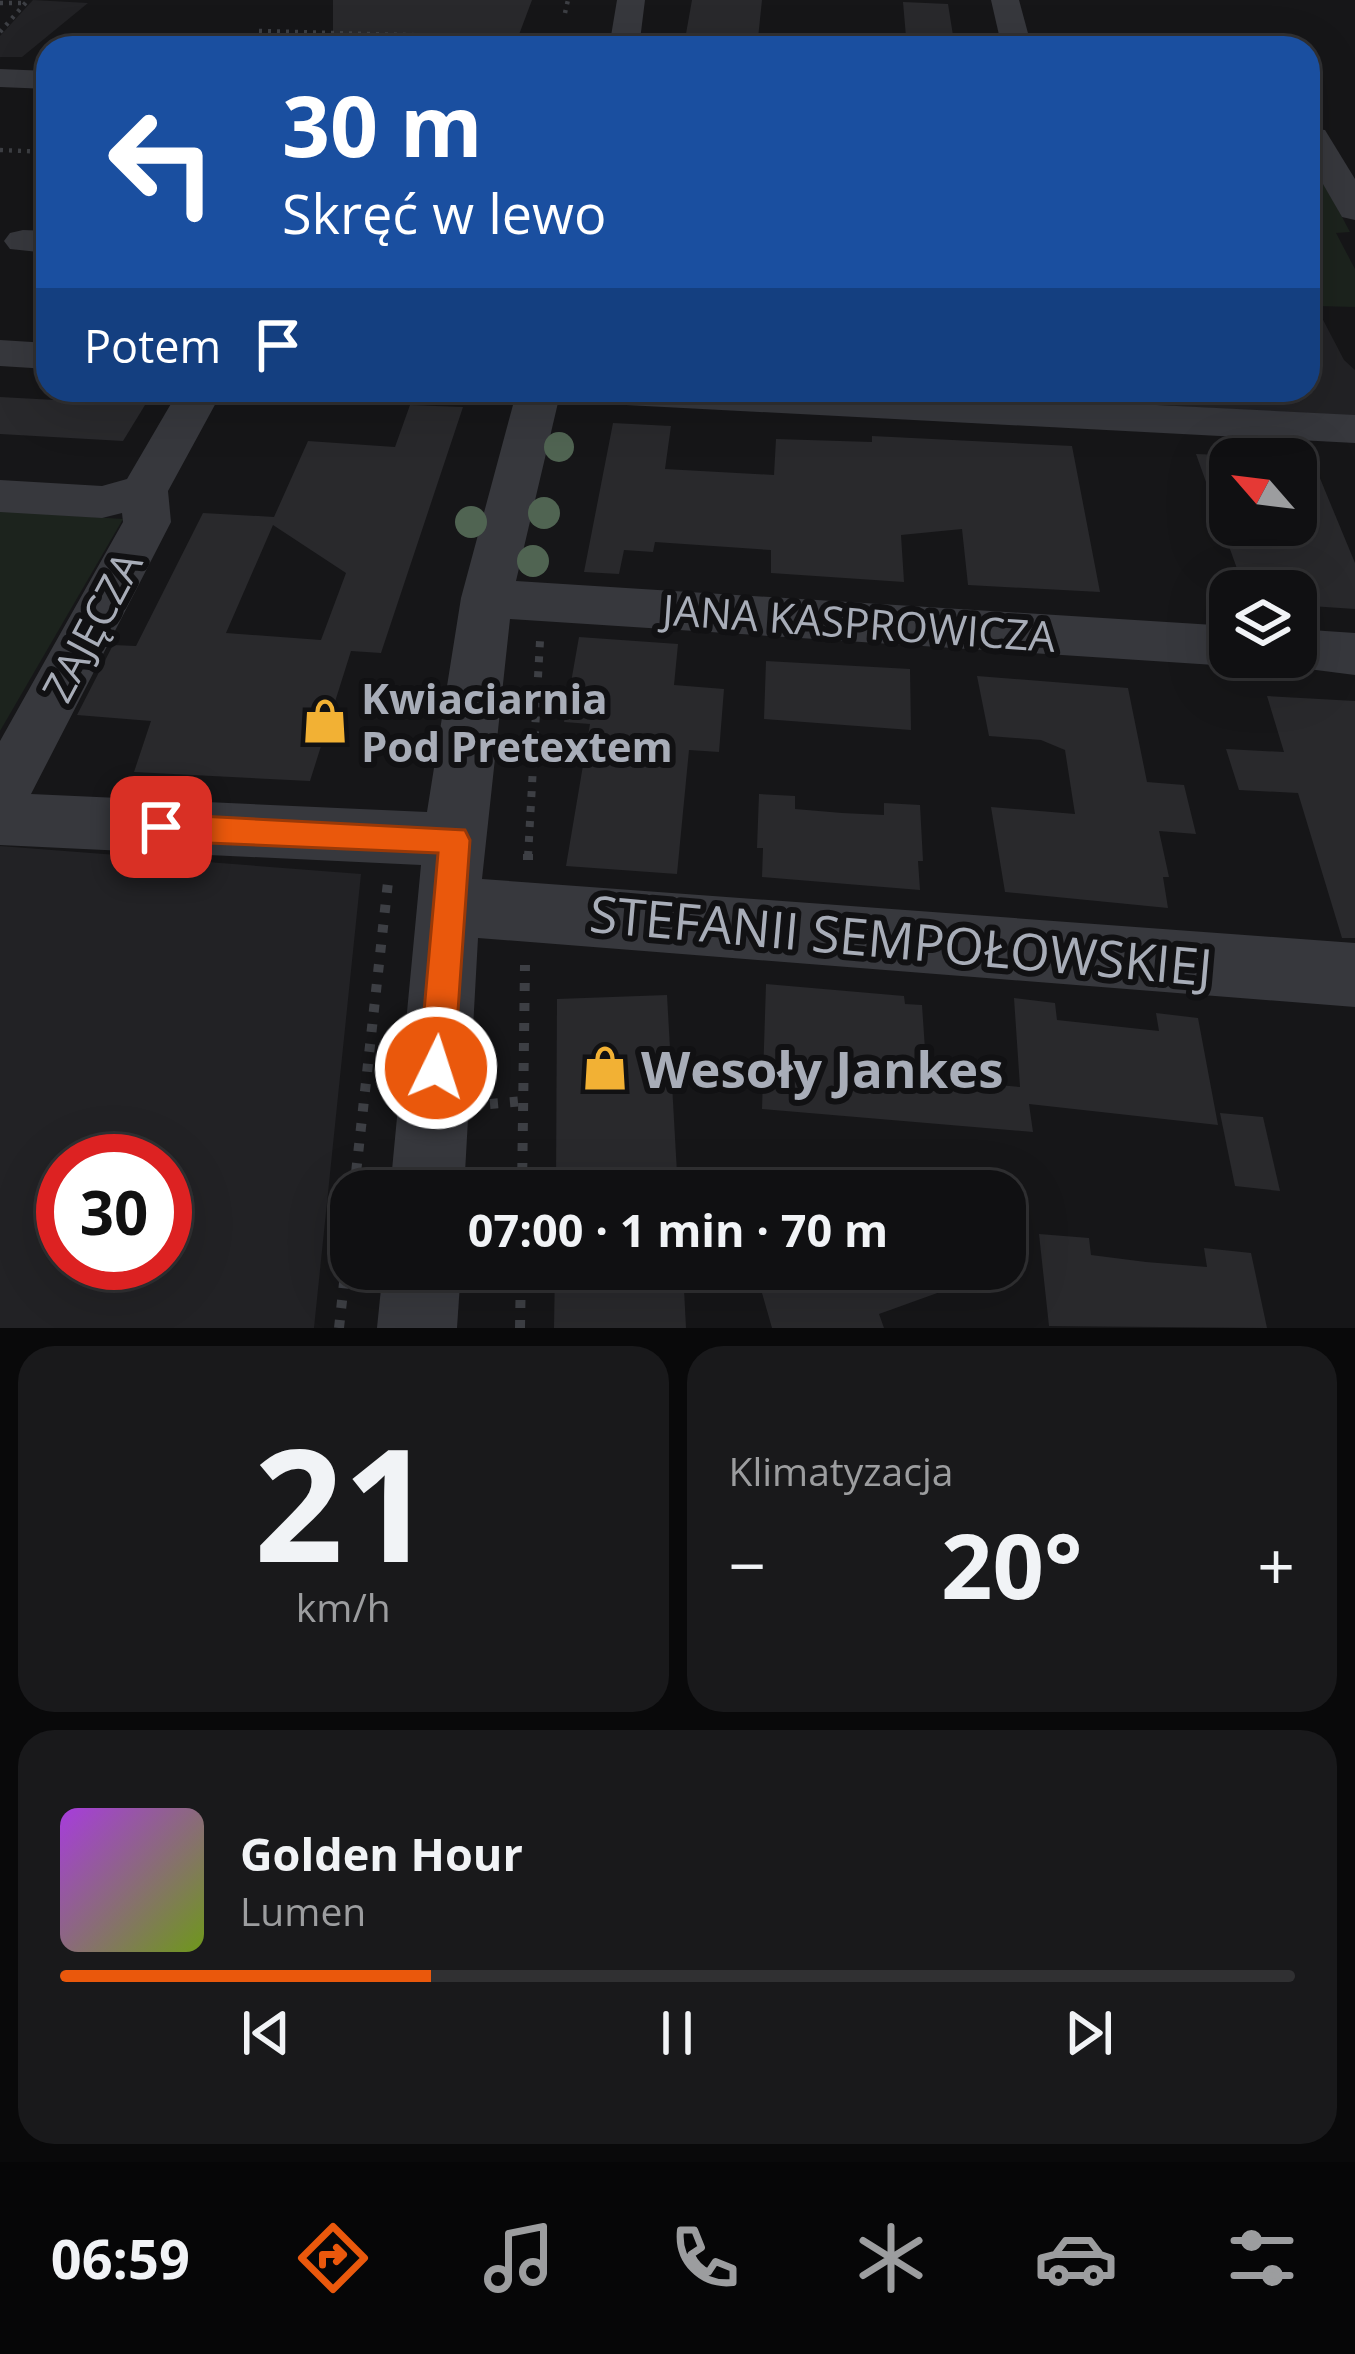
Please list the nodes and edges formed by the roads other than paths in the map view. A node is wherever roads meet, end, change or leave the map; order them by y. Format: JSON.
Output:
{"nodes":[{"id":1,"x":631,"y":0,"type":"edge"},
{"id":2,"x":1005,"y":0,"type":"edge"},
{"id":3,"x":626,"y":36,"type":"edge"},
{"id":4,"x":1014,"y":36,"type":"edge"},
{"id":5,"x":0,"y":78,"type":"edge"},
{"id":6,"x":36,"y":80,"type":"edge"},
{"id":7,"x":1320,"y":137,"type":"edge"},
{"id":8,"x":1355,"y":139,"type":"edge"},
{"id":9,"x":1320,"y":152,"type":"edge"},
{"id":10,"x":1355,"y":209,"type":"edge"},
{"id":11,"x":0,"y":353,"type":"edge"},
{"id":12,"x":36,"y":355,"type":"edge"},
{"id":13,"x":194,"y":402,"type":"edge"},
{"id":14,"x":536,"y":402,"type":"edge"},
{"id":15,"x":823,"y":402,"type":"edge"},
{"id":16,"x":1355,"y":429,"type":"edge"},
{"id":17,"x":144,"y":490,"type":"junction"},
{"id":18,"x":0,"y":496,"type":"edge"},
{"id":19,"x":487,"y":598,"type":"junction"},
{"id":20,"x":1209,"y":645,"type":"edge"},
{"id":21,"x":1317,"y":651,"type":"edge"},
{"id":22,"x":1355,"y":654,"type":"edge"},
{"id":23,"x":0,"y":796,"type":"edge"},
{"id":24,"x":0,"y":819,"type":"edge"},
{"id":25,"x":454,"y":840,"type":"junction"},
{"id":26,"x":447,"y":908,"type":"junction"},
{"id":27,"x":1355,"y":975,"type":"edge"},
{"id":28,"x":429,"y":1170,"type":"edge"},
{"id":29,"x":420,"y":1290,"type":"edge"},
{"id":30,"x":417,"y":1328,"type":"edge"}],
"edges":[{"from":1,"to":3,"type":"street"},
{"from":2,"to":4,"type":"street"},
{"from":5,"to":6,"type":"street"},
{"from":7,"to":8,"type":"street"},
{"from":9,"to":10,"type":"street"},
{"from":11,"to":12,"type":"street"},
{"from":13,"to":17,"type":"street","name":"ZAJĘCZA"},
{"from":14,"to":19,"type":"street"},
{"from":15,"to":16,"type":"street"},
{"from":17,"to":18,"type":"street"},
{"from":17,"to":23,"type":"street","name":"ZAJĘCZA"},
{"from":19,"to":20,"type":"street","name":"JANA KASPROWICZA"},
{"from":19,"to":25,"type":"street"},
{"from":21,"to":22,"type":"street"},
{"from":24,"to":25,"type":"street"},
{"from":25,"to":26,"type":"street"},
{"from":26,"to":27,"type":"street","name":"STEFANII SEMPOŁOWSKIEJ"},
{"from":26,"to":28,"type":"street"},
{"from":29,"to":30,"type":"street"}]}
